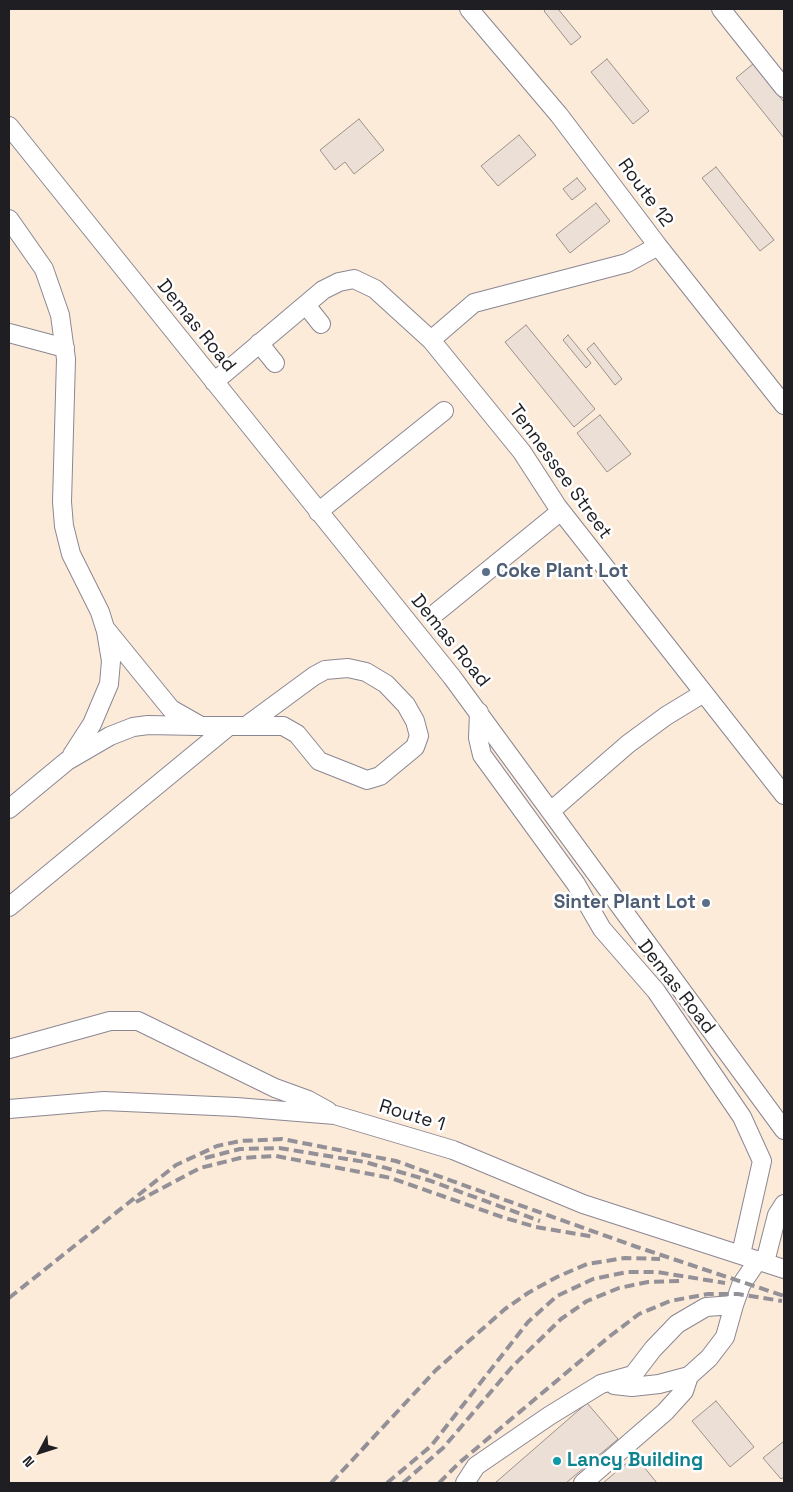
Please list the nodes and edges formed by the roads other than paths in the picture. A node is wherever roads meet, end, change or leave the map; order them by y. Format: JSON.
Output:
{"nodes":[{"id":1,"x":469,"y":9,"type":"edge"},
{"id":2,"x":721,"y":9,"type":"edge"},
{"id":3,"x":784,"y":88,"type":"edge"},
{"id":4,"x":9,"y":126,"type":"edge"},
{"id":5,"x":9,"y":219,"type":"edge"},
{"id":6,"x":658,"y":246,"type":"junction"},
{"id":7,"x":306,"y":304,"type":"junction"},
{"id":8,"x":321,"y":324,"type":"dead end"},
{"id":9,"x":9,"y":333,"type":"edge"},
{"id":10,"x":431,"y":340,"type":"junction"},
{"id":11,"x":259,"y":343,"type":"junction"},
{"id":12,"x":65,"y":348,"type":"junction"},
{"id":13,"x":275,"y":363,"type":"dead end"},
{"id":14,"x":214,"y":382,"type":"junction"},
{"id":15,"x":784,"y":404,"type":"edge"},
{"id":16,"x":444,"y":411,"type":"dead end"},
{"id":17,"x":561,"y":511,"type":"junction"},
{"id":18,"x":318,"y":512,"type":"junction"},
{"id":19,"x":437,"y":612,"type":"dead end"},
{"id":20,"x":105,"y":628,"type":"junction"},
{"id":21,"x":702,"y":694,"type":"junction"},
{"id":22,"x":479,"y":712,"type":"junction"},
{"id":23,"x":200,"y":726,"type":"junction"},
{"id":24,"x":238,"y":726,"type":"junction"},
{"id":25,"x":67,"y":761,"type":"junction"},
{"id":26,"x":784,"y":796,"type":"edge"},
{"id":27,"x":9,"y":809,"type":"edge"},
{"id":28,"x":552,"y":810,"type":"junction"},
{"id":29,"x":9,"y":907,"type":"edge"},
{"id":30,"x":9,"y":1049,"type":"edge"},
{"id":31,"x":9,"y":1108,"type":"edge"},
{"id":32,"x":335,"y":1114,"type":"junction"},
{"id":33,"x":784,"y":1130,"type":"edge"},
{"id":34,"x":784,"y":1204,"type":"edge"},
{"id":35,"x":740,"y":1254,"type":"junction"},
{"id":36,"x":761,"y":1261,"type":"junction"},
{"id":37,"x":784,"y":1269,"type":"edge"},
{"id":38,"x":734,"y":1306,"type":"junction"},
{"id":39,"x":690,"y":1376,"type":"junction"},
{"id":40,"x":601,"y":1384,"type":"junction"},
{"id":41,"x":465,"y":1483,"type":"edge"},
{"id":42,"x":583,"y":1483,"type":"edge"}],
"edges":[{"from":1,"to":6,"type":"street","name":"Route 12"},
{"from":2,"to":3,"type":"street"},
{"from":4,"to":14,"type":"street","name":"Demas Road"},
{"from":5,"to":12,"type":"street"},
{"from":6,"to":10,"type":"street"},
{"from":6,"to":15,"type":"street","name":"Route 12"},
{"from":7,"to":8,"type":"street"},
{"from":7,"to":10,"type":"street","name":"Tennessee Street"},
{"from":7,"to":11,"type":"street","name":"Tennessee Street"},
{"from":9,"to":12,"type":"street"},
{"from":10,"to":17,"type":"street","name":"Tennessee Street"},
{"from":11,"to":13,"type":"street"},
{"from":11,"to":14,"type":"street","name":"Tennessee Street"},
{"from":12,"to":20,"type":"street"},
{"from":14,"to":18,"type":"street","name":"Demas Road"},
{"from":16,"to":18,"type":"street"},
{"from":17,"to":19,"type":"street"},
{"from":17,"to":21,"type":"street","name":"Tennessee Street"},
{"from":18,"to":22,"type":"street","name":"Demas Road"},
{"from":20,"to":23,"type":"street"},
{"from":20,"to":25,"type":"street"},
{"from":21,"to":26,"type":"street","name":"Tennessee Street"},
{"from":21,"to":28,"type":"street"},
{"from":22,"to":28,"type":"street"},
{"from":22,"to":35,"type":"street","name":"Demas Road"},
{"from":23,"to":24,"type":"street"},
{"from":23,"to":25,"type":"street"},
{"from":24,"to":24,"type":"street"},
{"from":24,"to":29,"type":"street"},
{"from":25,"to":27,"type":"street"},
{"from":28,"to":33,"type":"street"},
{"from":30,"to":32,"type":"street"},
{"from":31,"to":32,"type":"street","name":"Route 1"},
{"from":32,"to":35,"type":"street","name":"Route 1"},
{"from":34,"to":36,"type":"street"},
{"from":35,"to":36,"type":"street","name":"Route 1"},
{"from":36,"to":37,"type":"street","name":"Route 1"},
{"from":36,"to":38,"type":"street"},
{"from":38,"to":39,"type":"street"},
{"from":38,"to":40,"type":"street"},
{"from":39,"to":40,"type":"street"},
{"from":39,"to":42,"type":"street"},
{"from":40,"to":41,"type":"street"}]}
